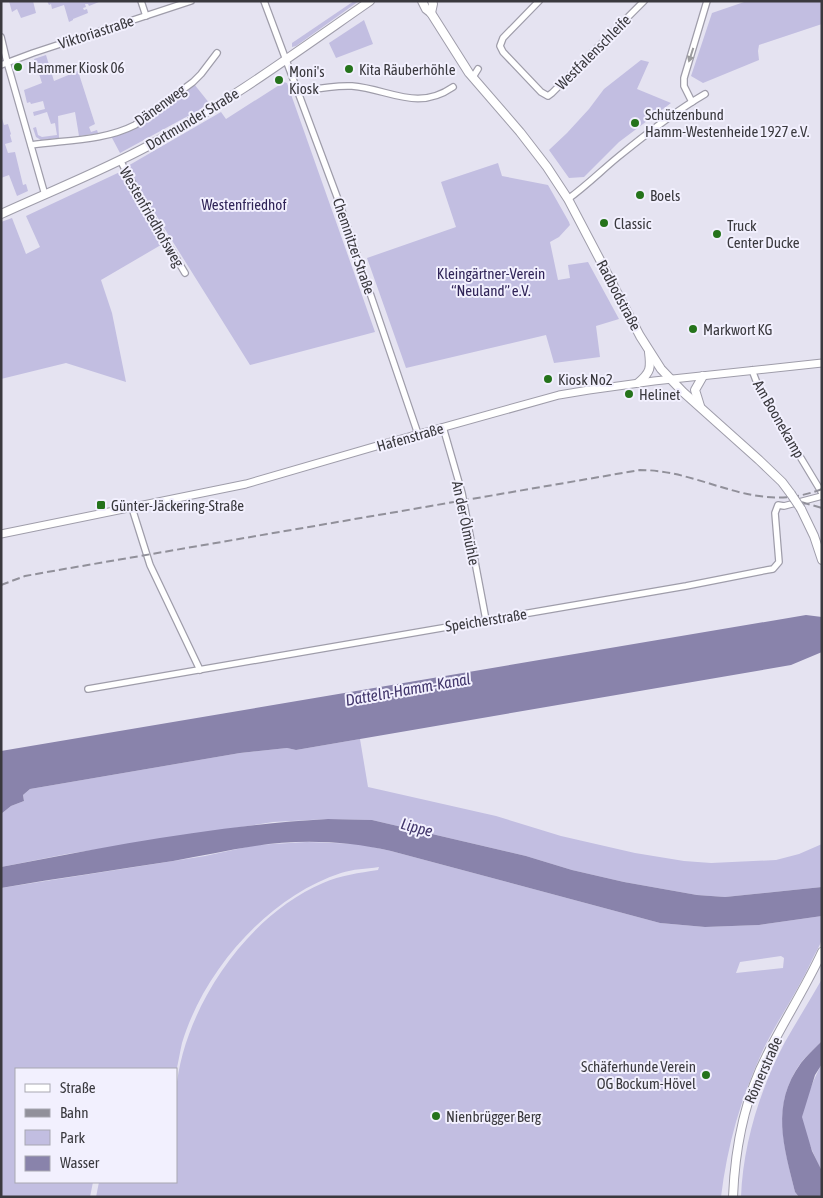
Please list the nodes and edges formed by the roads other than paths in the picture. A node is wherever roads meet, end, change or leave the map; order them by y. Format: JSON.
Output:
{"nodes":[{"id":1,"x":141,"y":1,"type":"edge"},
{"id":2,"x":191,"y":1,"type":"edge"},
{"id":3,"x":264,"y":1,"type":"edge"},
{"id":4,"x":370,"y":1,"type":"edge"},
{"id":5,"x":422,"y":1,"type":"edge"},
{"id":6,"x":432,"y":1,"type":"edge"},
{"id":7,"x":539,"y":1,"type":"edge"},
{"id":8,"x":644,"y":1,"type":"edge"},
{"id":9,"x":707,"y":1,"type":"edge"},
{"id":10,"x":431,"y":13,"type":"junction"},
{"id":11,"x":146,"y":16,"type":"junction"},
{"id":12,"x":1,"y":37,"type":"edge"},
{"id":13,"x":218,"y":53,"type":"dead end"},
{"id":14,"x":285,"y":60,"type":"junction"},
{"id":15,"x":4,"y":63,"type":"edge"},
{"id":16,"x":478,"y":69,"type":"dead end"},
{"id":17,"x":473,"y":77,"type":"junction"},
{"id":18,"x":452,"y":87,"type":"dead end"},
{"id":19,"x":298,"y":92,"type":"junction"},
{"id":20,"x":705,"y":94,"type":"dead end"},
{"id":21,"x":692,"y":102,"type":"junction"},
{"id":22,"x":31,"y":145,"type":"junction"},
{"id":23,"x":120,"y":160,"type":"junction"},
{"id":24,"x":44,"y":195,"type":"junction"},
{"id":25,"x":568,"y":199,"type":"junction"},
{"id":26,"x":1,"y":214,"type":"edge"},
{"id":27,"x":185,"y":273,"type":"dead end"},
{"id":28,"x":649,"y":350,"type":"junction"},
{"id":29,"x":822,"y":363,"type":"edge"},
{"id":30,"x":752,"y":370,"type":"junction"},
{"id":31,"x":703,"y":376,"type":"junction"},
{"id":32,"x":669,"y":379,"type":"junction"},
{"id":33,"x":638,"y":383,"type":"junction"},
{"id":34,"x":700,"y":408,"type":"junction"},
{"id":35,"x":443,"y":427,"type":"junction"},
{"id":36,"x":418,"y":434,"type":"junction"},
{"id":37,"x":822,"y":495,"type":"edge"},
{"id":38,"x":132,"y":508,"type":"junction"},
{"id":39,"x":1,"y":534,"type":"edge"},
{"id":40,"x":821,"y":558,"type":"edge"},
{"id":41,"x":486,"y":620,"type":"junction"},
{"id":42,"x":200,"y":670,"type":"junction"},
{"id":43,"x":88,"y":689,"type":"dead end"},
{"id":44,"x":822,"y":952,"type":"edge"},
{"id":45,"x":732,"y":1197,"type":"edge"}],
"edges":[{"from":1,"to":11,"type":"street"},
{"from":2,"to":11,"type":"street","name":"Viktoriastraße"},
{"from":3,"to":14,"type":"street"},
{"from":4,"to":14,"type":"main road","name":"Dortmunder Straße"},
{"from":5,"to":10,"type":"main road","name":"Radbodstraße"},
{"from":6,"to":10,"type":"main road"},
{"from":7,"to":8,"type":"street","name":"Westfalenschleife"},
{"from":9,"to":21,"type":"street","one_way":true},
{"from":10,"to":17,"type":"main road","name":"Radbodstraße"},
{"from":11,"to":15,"type":"street","name":"Viktoriastraße"},
{"from":12,"to":15,"type":"street"},
{"from":13,"to":22,"type":"street","name":"Dänenweg"},
{"from":14,"to":19,"type":"street","name":"Chemnitzer Straße"},
{"from":14,"to":23,"type":"main road","name":"Dortmunder Straße"},
{"from":15,"to":22,"type":"street"},
{"from":16,"to":17,"type":"street"},
{"from":17,"to":25,"type":"main road","name":"Radbodstraße"},
{"from":18,"to":19,"type":"street"},
{"from":19,"to":36,"type":"street","name":"Chemnitzer Straße"},
{"from":20,"to":21,"type":"street"},
{"from":21,"to":25,"type":"street"},
{"from":22,"to":24,"type":"street"},
{"from":23,"to":24,"type":"main road","name":"Dortmunder Straße"},
{"from":23,"to":27,"type":"street","name":"Westenfriedhofsweg"},
{"from":24,"to":26,"type":"main road","name":"Dortmunder Straße"},
{"from":25,"to":28,"type":"main road","name":"Radbodstraße"},
{"from":28,"to":32,"type":"main road","name":"Radbodstraße"},
{"from":28,"to":33,"type":"main road"},
{"from":29,"to":30,"type":"street","name":"Hafenstraße"},
{"from":30,"to":31,"type":"street","name":"Hafenstraße"},
{"from":30,"to":37,"type":"street","name":"Am Boonekamp"},
{"from":31,"to":32,"type":"street","name":"Hafenstraße"},
{"from":31,"to":34,"type":"main road"},
{"from":32,"to":33,"type":"street","name":"Hafenstraße"},
{"from":32,"to":34,"type":"main road","name":"Radbodstraße"},
{"from":33,"to":35,"type":"street","name":"Hafenstraße"},
{"from":34,"to":40,"type":"main road","name":"Radbodstraße","bridge":true},
{"from":35,"to":36,"type":"street","name":"Hafenstraße"},
{"from":35,"to":41,"type":"street","name":"An der Ölmühle"},
{"from":36,"to":38,"type":"street","name":"Hafenstraße"},
{"from":37,"to":41,"type":"street","name":"Speicherstraße"},
{"from":38,"to":39,"type":"street","name":"Hafenstraße"},
{"from":38,"to":42,"type":"street"},
{"from":41,"to":42,"type":"street","name":"Speicherstraße"},
{"from":42,"to":43,"type":"street","name":"Speicherstraße"},
{"from":44,"to":45,"type":"main road","name":"Römerstraße"}]}
